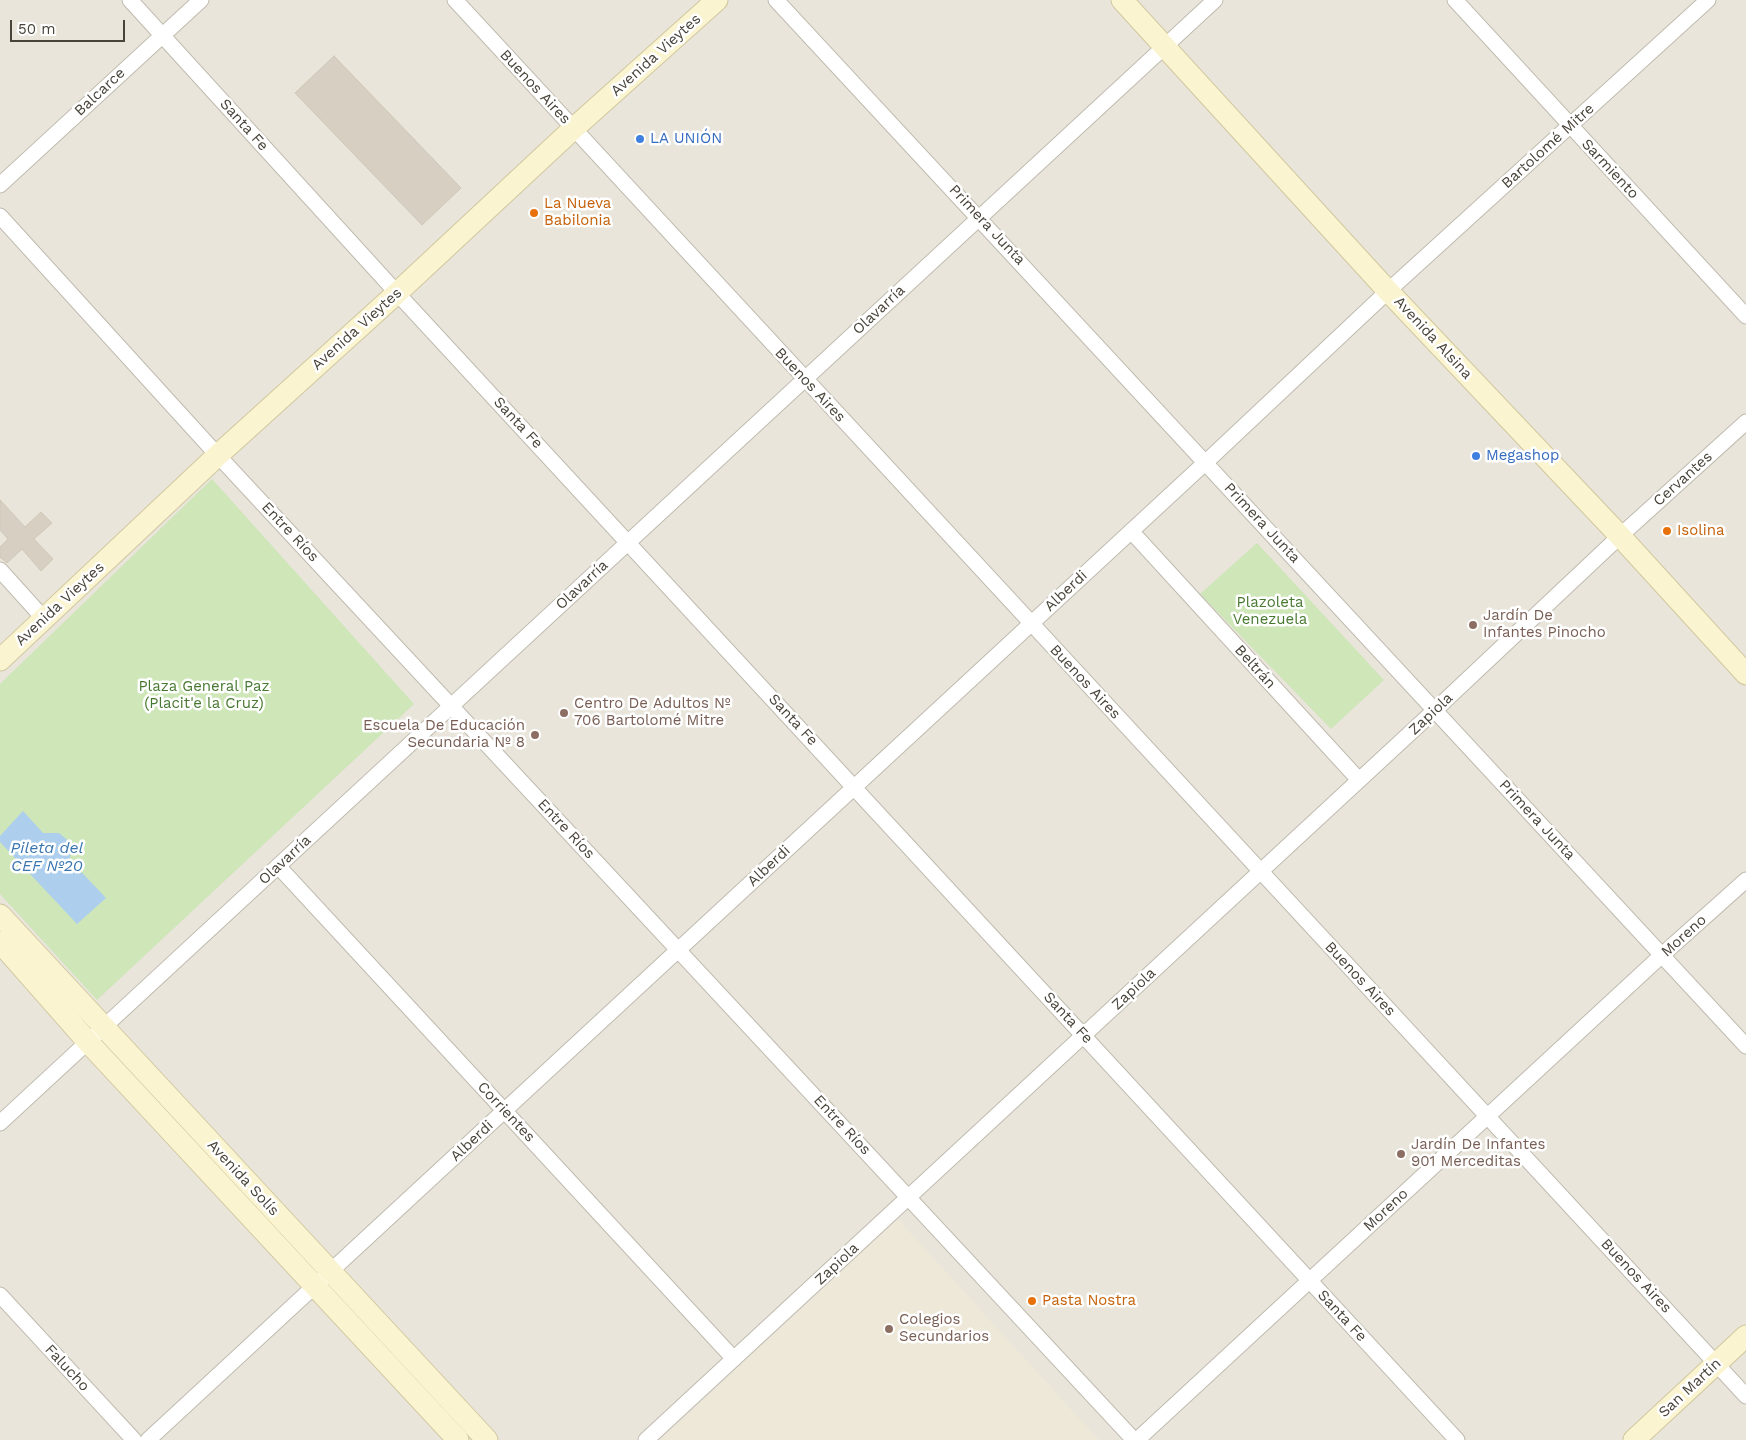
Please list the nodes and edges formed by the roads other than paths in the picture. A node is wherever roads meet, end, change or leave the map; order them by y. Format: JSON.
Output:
{"nodes":[{"id":1,"x":130,"y":0,"type":"edge"},
{"id":2,"x":201,"y":0,"type":"edge"},
{"id":3,"x":455,"y":0,"type":"edge"},
{"id":4,"x":699,"y":0,"type":"edge"},
{"id":5,"x":717,"y":0,"type":"edge"},
{"id":6,"x":776,"y":0,"type":"edge"},
{"id":7,"x":1122,"y":0,"type":"edge"},
{"id":8,"x":1215,"y":0,"type":"edge"},
{"id":9,"x":1454,"y":0,"type":"edge"},
{"id":10,"x":1708,"y":0,"type":"edge"},
{"id":11,"x":162,"y":36,"type":"junction"},
{"id":12,"x":1165,"y":47,"type":"junction"},
{"id":13,"x":570,"y":125,"type":"junction"},
{"id":14,"x":1571,"y":126,"type":"junction"},
{"id":15,"x":0,"y":185,"type":"edge"},
{"id":16,"x":0,"y":216,"type":"edge"},
{"id":17,"x":979,"y":217,"type":"junction"},
{"id":18,"x":394,"y":289,"type":"junction"},
{"id":19,"x":1388,"y":291,"type":"junction"},
{"id":20,"x":1746,"y":316,"type":"edge"},
{"id":21,"x":805,"y":379,"type":"junction"},
{"id":22,"x":1746,"y":422,"type":"edge"},
{"id":23,"x":215,"y":451,"type":"junction"},
{"id":24,"x":1206,"y":462,"type":"junction"},
{"id":25,"x":1131,"y":531,"type":"junction"},
{"id":26,"x":1620,"y":536,"type":"junction"},
{"id":27,"x":628,"y":542,"type":"junction"},
{"id":28,"x":0,"y":570,"type":"edge"},
{"id":29,"x":37,"y":610,"type":"junction"},
{"id":30,"x":1031,"y":623,"type":"junction"},
{"id":31,"x":0,"y":643,"type":"edge"},
{"id":32,"x":0,"y":660,"type":"edge"},
{"id":33,"x":1746,"y":674,"type":"edge"},
{"id":34,"x":451,"y":706,"type":"junction"},
{"id":35,"x":1435,"y":710,"type":"junction"},
{"id":36,"x":1359,"y":780,"type":"junction"},
{"id":37,"x":854,"y":787,"type":"junction"},
{"id":38,"x":278,"y":866,"type":"junction"},
{"id":39,"x":1261,"y":872,"type":"junction"},
{"id":40,"x":1746,"y":880,"type":"edge"},
{"id":41,"x":0,"y":916,"type":"edge"},
{"id":42,"x":0,"y":942,"type":"edge"},
{"id":43,"x":678,"y":950,"type":"junction"},
{"id":44,"x":1662,"y":955,"type":"junction"},
{"id":45,"x":96,"y":1035,"type":"junction"},
{"id":46,"x":1084,"y":1035,"type":"junction"},
{"id":47,"x":1746,"y":1046,"type":"edge"},
{"id":48,"x":504,"y":1111,"type":"junction"},
{"id":49,"x":1488,"y":1116,"type":"junction"},
{"id":50,"x":0,"y":1123,"type":"edge"},
{"id":51,"x":908,"y":1198,"type":"junction"},
{"id":52,"x":331,"y":1271,"type":"junction"},
{"id":53,"x":1310,"y":1280,"type":"junction"},
{"id":54,"x":315,"y":1286,"type":"junction"},
{"id":55,"x":0,"y":1295,"type":"edge"},
{"id":56,"x":1746,"y":1336,"type":"edge"},
{"id":57,"x":734,"y":1359,"type":"junction"},
{"id":58,"x":1716,"y":1363,"type":"junction"},
{"id":59,"x":1746,"y":1396,"type":"edge"},
{"id":60,"x":134,"y":1440,"type":"edge"},
{"id":61,"x":148,"y":1440,"type":"edge"},
{"id":62,"x":458,"y":1440,"type":"edge"},
{"id":63,"x":487,"y":1440,"type":"edge"},
{"id":64,"x":646,"y":1440,"type":"edge"},
{"id":65,"x":1135,"y":1440,"type":"edge"},
{"id":66,"x":1457,"y":1440,"type":"edge"},
{"id":67,"x":1634,"y":1440,"type":"edge"}],
"edges":[{"from":1,"to":11,"type":"street","name":"Santa Fe"},
{"from":2,"to":11,"type":"street","name":"Balcarce"},
{"from":3,"to":13,"type":"street","name":"Buenos Aires"},
{"from":4,"to":13,"type":"main road","name":"Avenida Vieytes"},
{"from":5,"to":13,"type":"main road","name":"Avenida Vieytes"},
{"from":6,"to":17,"type":"street","name":"Primera Junta"},
{"from":7,"to":12,"type":"main road","name":"Avenida Alsina"},
{"from":8,"to":12,"type":"street","name":"Olavarría"},
{"from":9,"to":14,"type":"street","name":"Sarmiento"},
{"from":10,"to":14,"type":"street","name":"Bartolomé Mitre"},
{"from":11,"to":15,"type":"street","name":"Balcarce"},
{"from":11,"to":18,"type":"street","name":"Santa Fe"},
{"from":12,"to":17,"type":"street","name":"Olavarría"},
{"from":12,"to":19,"type":"main road","name":"Avenida Alsina"},
{"from":13,"to":18,"type":"main road","name":"Avenida Vieytes"},
{"from":13,"to":21,"type":"street","name":"Buenos Aires"},
{"from":14,"to":19,"type":"street","name":"Bartolomé Mitre"},
{"from":14,"to":20,"type":"street","name":"Sarmiento"},
{"from":16,"to":23,"type":"street","name":"Entre Ríos"},
{"from":17,"to":21,"type":"street","name":"Olavarría"},
{"from":17,"to":24,"type":"street","name":"Primera Junta"},
{"from":18,"to":23,"type":"main road","name":"Avenida Vieytes"},
{"from":18,"to":27,"type":"street","name":"Santa Fe"},
{"from":19,"to":24,"type":"street","name":"Alberdi"},
{"from":19,"to":26,"type":"main road","name":"Avenida Alsina"},
{"from":21,"to":27,"type":"street","name":"Olavarría"},
{"from":21,"to":30,"type":"street","name":"Buenos Aires"},
{"from":22,"to":26,"type":"street","name":"Cervantes"},
{"from":23,"to":29,"type":"main road","name":"Avenida Vieytes"},
{"from":23,"to":32,"type":"main road","name":"Avenida Vieytes"},
{"from":23,"to":34,"type":"street","name":"Entre Ríos"},
{"from":24,"to":25,"type":"street","name":"Alberdi"},
{"from":24,"to":35,"type":"street","name":"Primera Junta"},
{"from":25,"to":30,"type":"street","name":"Alberdi"},
{"from":25,"to":36,"type":"street","name":"Beltrán"},
{"from":26,"to":33,"type":"main road","name":"Avenida Alsina"},
{"from":26,"to":35,"type":"street","name":"Zapiola"},
{"from":27,"to":34,"type":"street","name":"Olavarría"},
{"from":27,"to":37,"type":"street","name":"Santa Fe"},
{"from":28,"to":29,"type":"street"},
{"from":29,"to":31,"type":"main road","name":"Avenida Vieytes"},
{"from":30,"to":37,"type":"street","name":"Alberdi"},
{"from":30,"to":39,"type":"street","name":"Buenos Aires"},
{"from":34,"to":38,"type":"street","name":"Olavarría"},
{"from":34,"to":43,"type":"street","name":"Entre Ríos"},
{"from":35,"to":36,"type":"street","name":"Zapiola"},
{"from":35,"to":44,"type":"street","name":"Primera Junta"},
{"from":36,"to":39,"type":"street","name":"Zapiola"},
{"from":37,"to":43,"type":"street","name":"Alberdi"},
{"from":37,"to":46,"type":"street","name":"Santa Fe"},
{"from":38,"to":45,"type":"street","name":"Olavarría"},
{"from":38,"to":48,"type":"street","name":"Corrientes"},
{"from":39,"to":46,"type":"street","name":"Zapiola"},
{"from":39,"to":49,"type":"street","name":"Buenos Aires"},
{"from":40,"to":44,"type":"street","name":"Moreno"},
{"from":41,"to":45,"type":"main road","name":"Avenida Solís"},
{"from":42,"to":45,"type":"main road","name":"Avenida Solís"},
{"from":43,"to":48,"type":"street","name":"Alberdi"},
{"from":43,"to":51,"type":"street","name":"Entre Ríos"},
{"from":44,"to":47,"type":"street","name":"Primera Junta"},
{"from":44,"to":49,"type":"street","name":"Moreno"},
{"from":45,"to":50,"type":"street","name":"Olavarría"},
{"from":45,"to":52,"type":"main road","name":"Avenida Solís"},
{"from":45,"to":54,"type":"main road","name":"Avenida Solís"},
{"from":46,"to":51,"type":"street","name":"Zapiola"},
{"from":46,"to":53,"type":"street","name":"Santa Fe"},
{"from":48,"to":52,"type":"street","name":"Alberdi"},
{"from":48,"to":57,"type":"street","name":"Corrientes"},
{"from":49,"to":53,"type":"street","name":"Moreno"},
{"from":49,"to":58,"type":"street","name":"Buenos Aires"},
{"from":51,"to":57,"type":"street","name":"Zapiola"},
{"from":51,"to":65,"type":"street","name":"Entre Ríos"},
{"from":52,"to":54,"type":"street","name":"Alberdi"},
{"from":52,"to":63,"type":"main road","name":"Avenida Solís"},
{"from":53,"to":65,"type":"street","name":"Moreno"},
{"from":53,"to":66,"type":"street","name":"Santa Fe"},
{"from":54,"to":61,"type":"street","name":"Alberdi"},
{"from":54,"to":62,"type":"main road","name":"Avenida Solís"},
{"from":55,"to":60,"type":"street","name":"Falucho"},
{"from":56,"to":58,"type":"main road","name":"San Martín"},
{"from":57,"to":64,"type":"street","name":"Zapiola"},
{"from":58,"to":59,"type":"street","name":"Buenos Aires"},
{"from":58,"to":67,"type":"main road","name":"San Martín"}]}
